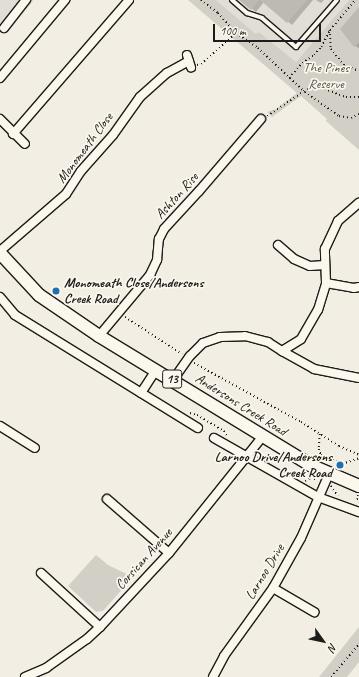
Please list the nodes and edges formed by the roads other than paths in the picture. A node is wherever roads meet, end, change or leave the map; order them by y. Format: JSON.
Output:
{"nodes":[{"id":1,"x":26,"y":0,"type":"edge"},
{"id":2,"x":65,"y":0,"type":"edge"},
{"id":3,"x":129,"y":0,"type":"edge"},
{"id":4,"x":232,"y":0,"type":"edge"},
{"id":5,"x":337,"y":0,"type":"edge"},
{"id":6,"x":4,"y":28,"type":"dead end"},
{"id":7,"x":190,"y":62,"type":"road end"},
{"id":8,"x":3,"y":75,"type":"edge"},
{"id":9,"x":0,"y":82,"type":"edge"},
{"id":10,"x":0,"y":111,"type":"edge"},
{"id":11,"x":0,"y":119,"type":"edge"},
{"id":12,"x":261,"y":119,"type":"road end"},
{"id":13,"x":7,"y":125,"type":"junction"},
{"id":14,"x":13,"y":134,"type":"junction"},
{"id":15,"x":25,"y":144,"type":"dead end"},
{"id":16,"x":359,"y":203,"type":"edge"},
{"id":17,"x":278,"y":245,"type":"dead end"},
{"id":18,"x":0,"y":252,"type":"edge"},
{"id":19,"x":325,"y":265,"type":"junction"},
{"id":20,"x":326,"y":283,"type":"junction"},
{"id":21,"x":359,"y":287,"type":"edge"},
{"id":22,"x":0,"y":298,"type":"edge"},
{"id":23,"x":99,"y":336,"type":"junction"},
{"id":24,"x":282,"y":351,"type":"junction"},
{"id":25,"x":156,"y":370,"type":"junction"},
{"id":26,"x":359,"y":378,"type":"edge"},
{"id":27,"x":173,"y":380,"type":"junction"},
{"id":28,"x":141,"y":393,"type":"junction"},
{"id":29,"x":0,"y":426,"type":"edge"},
{"id":30,"x":198,"y":428,"type":"dead end"},
{"id":31,"x":263,"y":436,"type":"junction"},
{"id":32,"x":214,"y":438,"type":"dead end"},
{"id":33,"x":35,"y":448,"type":"dead end"},
{"id":34,"x":249,"y":454,"type":"junction"},
{"id":35,"x":326,"y":478,"type":"junction"},
{"id":36,"x":358,"y":491,"type":"edge"},
{"id":37,"x":318,"y":497,"type":"junction"},
{"id":38,"x":107,"y":499,"type":"dead end"},
{"id":39,"x":359,"y":512,"type":"edge"},
{"id":40,"x":169,"y":553,"type":"junction"},
{"id":41,"x":41,"y":573,"type":"dead end"},
{"id":42,"x":273,"y":588,"type":"junction"},
{"id":43,"x":314,"y":612,"type":"dead end"},
{"id":44,"x":100,"y":627,"type":"junction"},
{"id":45,"x":25,"y":677,"type":"edge"},
{"id":46,"x":213,"y":677,"type":"edge"}],
"edges":[{"from":1,"to":6,"type":"street"},
{"from":2,"to":8,"type":"street"},
{"from":3,"to":14,"type":"street"},
{"from":4,"to":5,"type":"lane"},
{"from":7,"to":18,"type":"street","name":"Monomeath Close"},
{"from":8,"to":9,"type":"street"},
{"from":10,"to":13,"type":"street"},
{"from":11,"to":13,"type":"street"},
{"from":12,"to":23,"type":"street","name":"Ashton Rise"},
{"from":13,"to":14,"type":"street"},
{"from":14,"to":15,"type":"street"},
{"from":16,"to":19,"type":"street"},
{"from":17,"to":19,"type":"street"},
{"from":18,"to":23,"type":"main road","name":"Andersons Creek Road","number":"13"},
{"from":19,"to":20,"type":"street"},
{"from":20,"to":21,"type":"street"},
{"from":20,"to":24,"type":"street"},
{"from":22,"to":28,"type":"street"},
{"from":23,"to":25,"type":"main road","name":"Andersons Creek Road","number":"13"},
{"from":24,"to":26,"type":"street"},
{"from":24,"to":27,"type":"street"},
{"from":25,"to":27,"type":"main road","name":"Andersons Creek Road","number":"13"},
{"from":25,"to":28,"type":"street"},
{"from":27,"to":31,"type":"main road","name":"Andersons Creek Road","number":"13"},
{"from":28,"to":30,"type":"street"},
{"from":29,"to":33,"type":"street"},
{"from":31,"to":34,"type":"street","name":"Corsican Avenue"},
{"from":31,"to":35,"type":"main road","name":"Andersons Creek Road","number":"13"},
{"from":32,"to":34,"type":"street"},
{"from":34,"to":37,"type":"street"},
{"from":34,"to":40,"type":"street","name":"Corsican Avenue"},
{"from":35,"to":36,"type":"main road","name":"Andersons Creek Road","number":"13"},
{"from":35,"to":37,"type":"street","name":"Larnoo Drive"},
{"from":37,"to":39,"type":"street"},
{"from":37,"to":42,"type":"street","name":"Larnoo Drive"},
{"from":38,"to":40,"type":"street"},
{"from":40,"to":44,"type":"street","name":"Corsican Avenue"},
{"from":41,"to":44,"type":"street"},
{"from":42,"to":43,"type":"street"},
{"from":42,"to":46,"type":"street","name":"Larnoo Drive"},
{"from":44,"to":45,"type":"street","name":"Corsican Avenue"}]}
